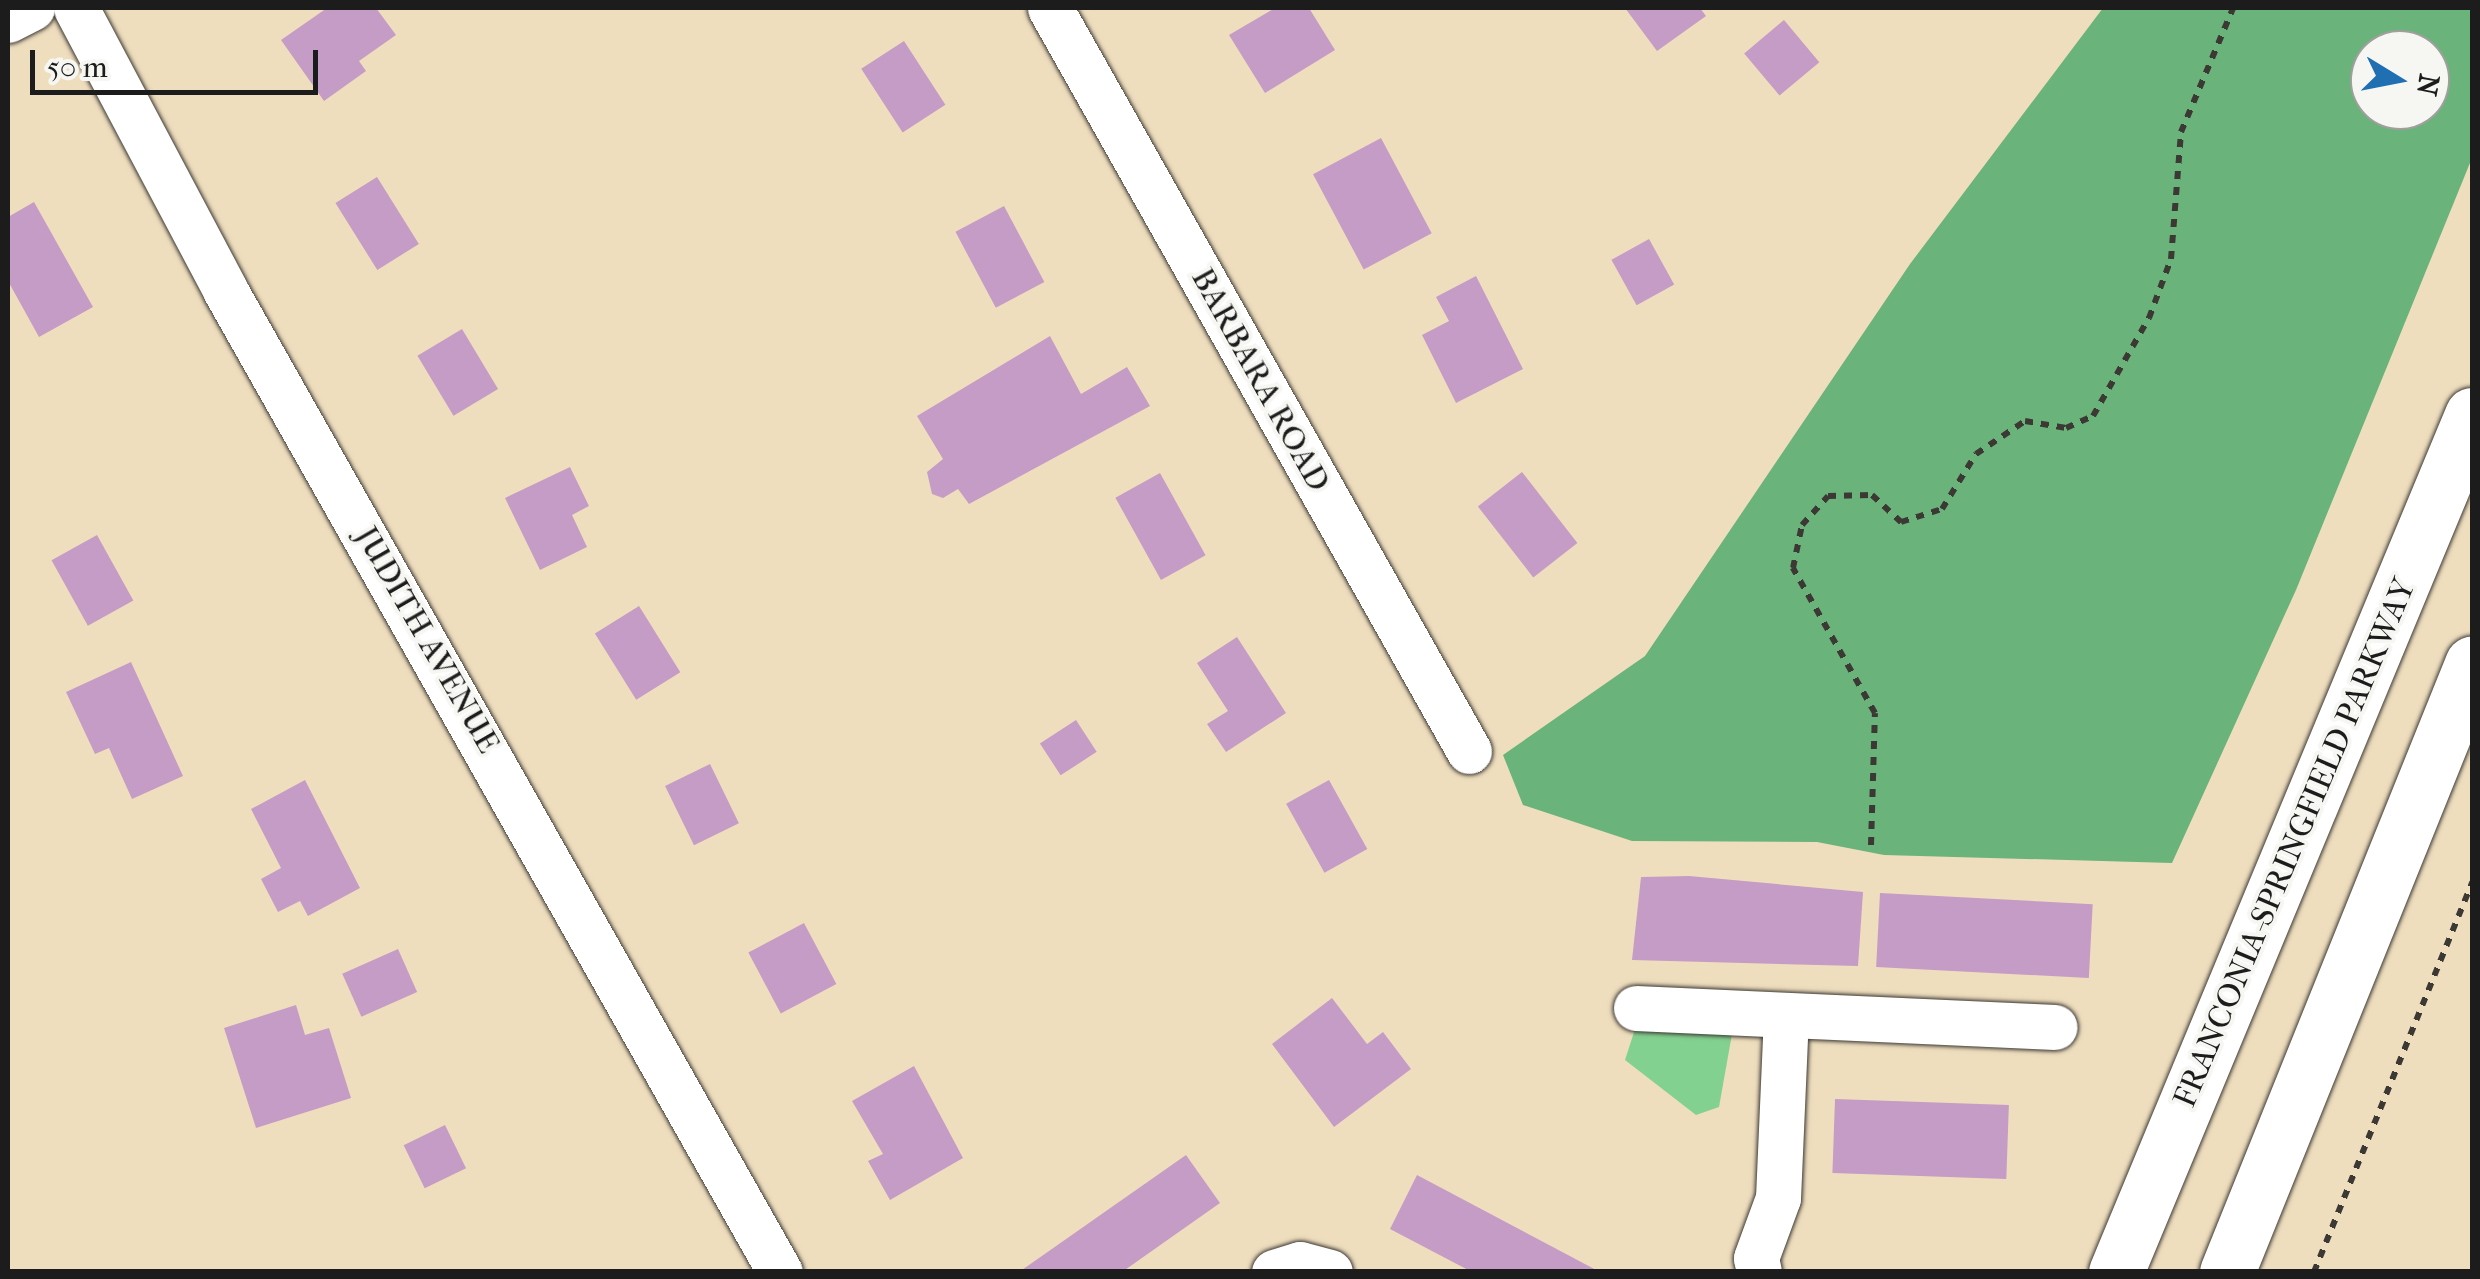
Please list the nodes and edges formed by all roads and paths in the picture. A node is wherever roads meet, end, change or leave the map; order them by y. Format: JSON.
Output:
{"nodes":[{"id":1,"x":32,"y":8,"type":"edge"},
{"id":2,"x":76,"y":8,"type":"edge"},
{"id":3,"x":1050,"y":8,"type":"edge"},
{"id":4,"x":2233,"y":8,"type":"edge"},
{"id":5,"x":8,"y":20,"type":"edge"},
{"id":6,"x":2472,"y":414,"type":"edge"},
{"id":7,"x":2472,"y":664,"type":"edge"},
{"id":8,"x":1469,"y":751,"type":"dead end"},
{"id":9,"x":1870,"y":845,"type":"dead end"},
{"id":10,"x":2472,"y":882,"type":"edge"},
{"id":11,"x":1636,"y":1008,"type":"dead end"},
{"id":12,"x":1786,"y":1015,"type":"junction"},
{"id":13,"x":2055,"y":1027,"type":"dead end"},
{"id":14,"x":780,"y":1272,"type":"edge"},
{"id":15,"x":1274,"y":1272,"type":"edge"},
{"id":16,"x":1330,"y":1272,"type":"edge"},
{"id":17,"x":1758,"y":1272,"type":"edge"},
{"id":18,"x":2116,"y":1272,"type":"edge"},
{"id":19,"x":2226,"y":1272,"type":"edge"},
{"id":20,"x":2314,"y":1272,"type":"edge"}],
"edges":[{"from":1,"to":5,"type":"street"},
{"from":2,"to":14,"type":"street","name":"JUDITH AVENUE"},
{"from":3,"to":8,"type":"street","name":"BARBARA ROAD"},
{"from":4,"to":9,"type":"path"},
{"from":6,"to":18,"type":"main road","name":"FRANCONIA-SPRINGFIELD PARKWAY"},
{"from":7,"to":19,"type":"main road"},
{"from":10,"to":20,"type":"path"},
{"from":11,"to":12,"type":"street"},
{"from":12,"to":13,"type":"street"},
{"from":12,"to":17,"type":"street"},
{"from":15,"to":16,"type":"street"}]}
